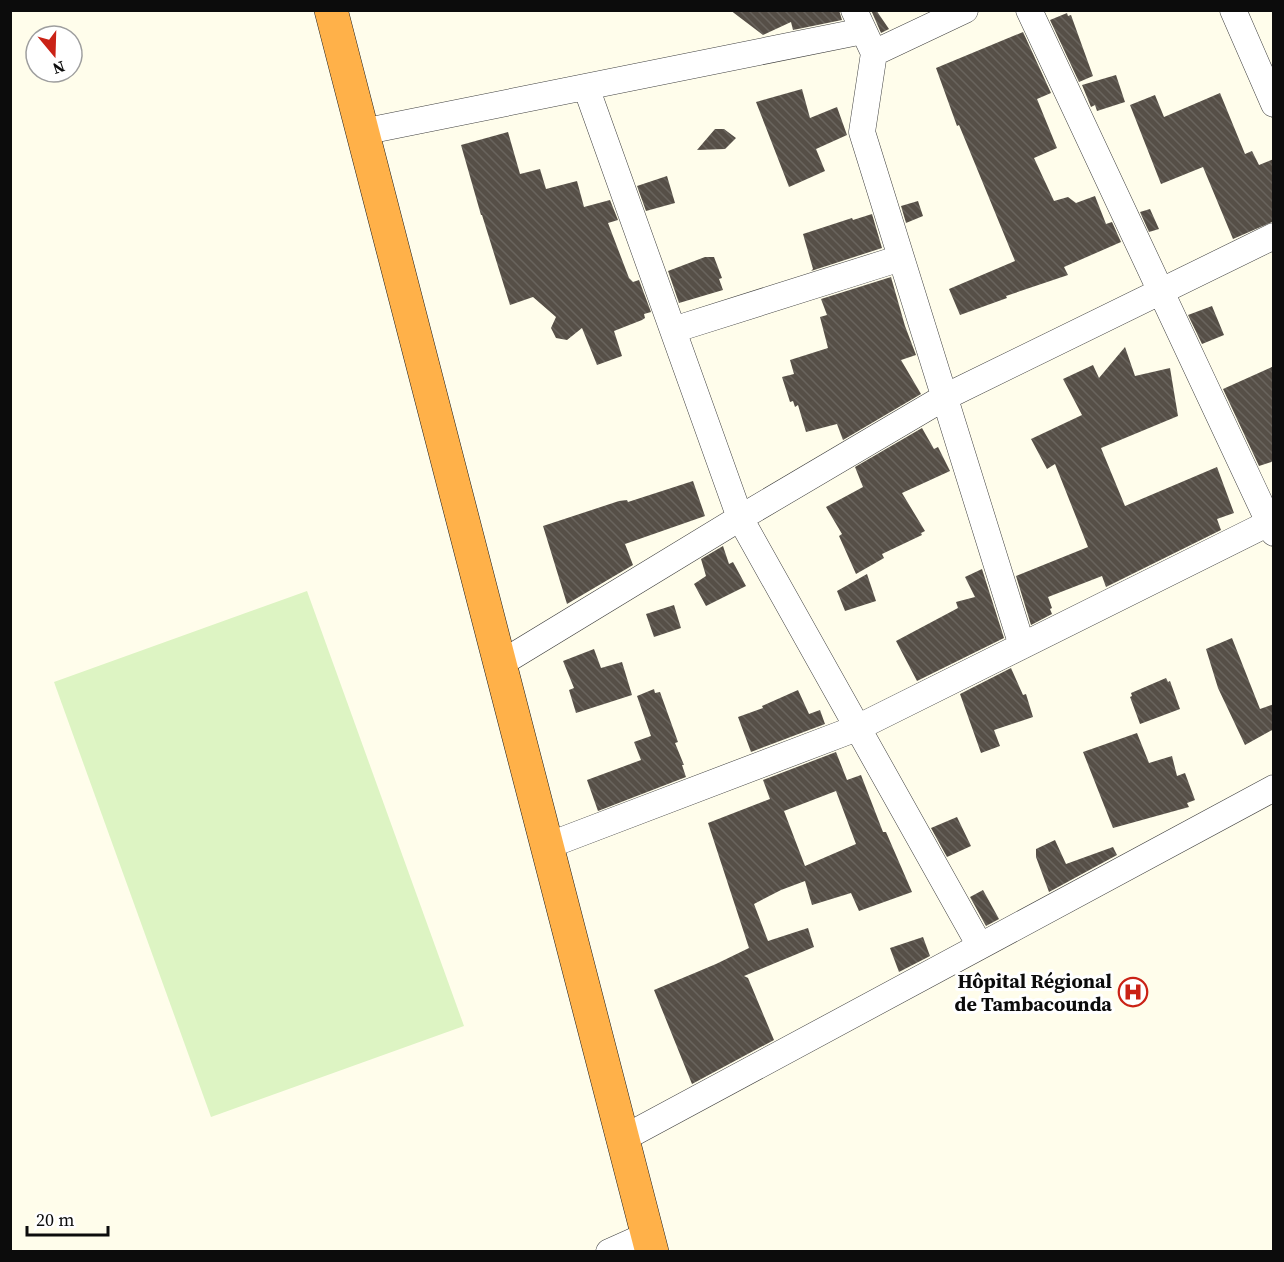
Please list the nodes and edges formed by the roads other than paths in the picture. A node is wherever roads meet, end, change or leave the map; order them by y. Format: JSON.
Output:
{"nodes":[{"id":1,"x":331,"y":10,"type":"edge"},
{"id":2,"x":965,"y":10,"type":"edge"},
{"id":3,"x":1029,"y":10,"type":"edge"},
{"id":4,"x":1233,"y":10,"type":"edge"},
{"id":5,"x":864,"y":32,"type":"edge"},
{"id":6,"x":586,"y":87,"type":"junction"},
{"id":7,"x":1274,"y":104,"type":"edge"},
{"id":8,"x":362,"y":132,"type":"junction"},
{"id":9,"x":1274,"y":236,"type":"edge"},
{"id":10,"x":901,"y":258,"type":"junction"},
{"id":11,"x":1160,"y":292,"type":"junction"},
{"id":12,"x":673,"y":330,"type":"junction"},
{"id":13,"x":945,"y":398,"type":"junction"},
{"id":14,"x":740,"y":518,"type":"junction"},
{"id":15,"x":1271,"y":528,"type":"edge"},
{"id":16,"x":1022,"y":646,"type":"junction"},
{"id":17,"x":500,"y":664,"type":"junction"},
{"id":18,"x":857,"y":728,"type":"junction"},
{"id":19,"x":1274,"y":788,"type":"edge"},
{"id":20,"x":547,"y":846,"type":"junction"},
{"id":21,"x":980,"y":946,"type":"junction"},
{"id":22,"x":622,"y":1139,"type":"junction"},
{"id":23,"x":650,"y":1243,"type":"edge"},
{"id":24,"x":609,"y":1251,"type":"edge"}],
"edges":[{"from":1,"to":8,"type":"highway"},
{"from":2,"to":5,"type":"street"},
{"from":3,"to":11,"type":"street"},
{"from":4,"to":7,"type":"street"},
{"from":5,"to":6,"type":"street"},
{"from":5,"to":10,"type":"street"},
{"from":6,"to":8,"type":"street"},
{"from":6,"to":12,"type":"street"},
{"from":8,"to":17,"type":"highway"},
{"from":9,"to":11,"type":"street"},
{"from":10,"to":12,"type":"street"},
{"from":10,"to":13,"type":"street"},
{"from":11,"to":13,"type":"street"},
{"from":11,"to":15,"type":"street"},
{"from":12,"to":14,"type":"street"},
{"from":13,"to":14,"type":"street"},
{"from":13,"to":16,"type":"street"},
{"from":14,"to":17,"type":"street"},
{"from":14,"to":18,"type":"street"},
{"from":15,"to":16,"type":"street"},
{"from":16,"to":18,"type":"street"},
{"from":17,"to":20,"type":"highway"},
{"from":18,"to":20,"type":"street"},
{"from":18,"to":21,"type":"street"},
{"from":19,"to":21,"type":"street"},
{"from":20,"to":22,"type":"highway"},
{"from":21,"to":22,"type":"street"},
{"from":22,"to":23,"type":"highway"},
{"from":23,"to":24,"type":"street"}]}
